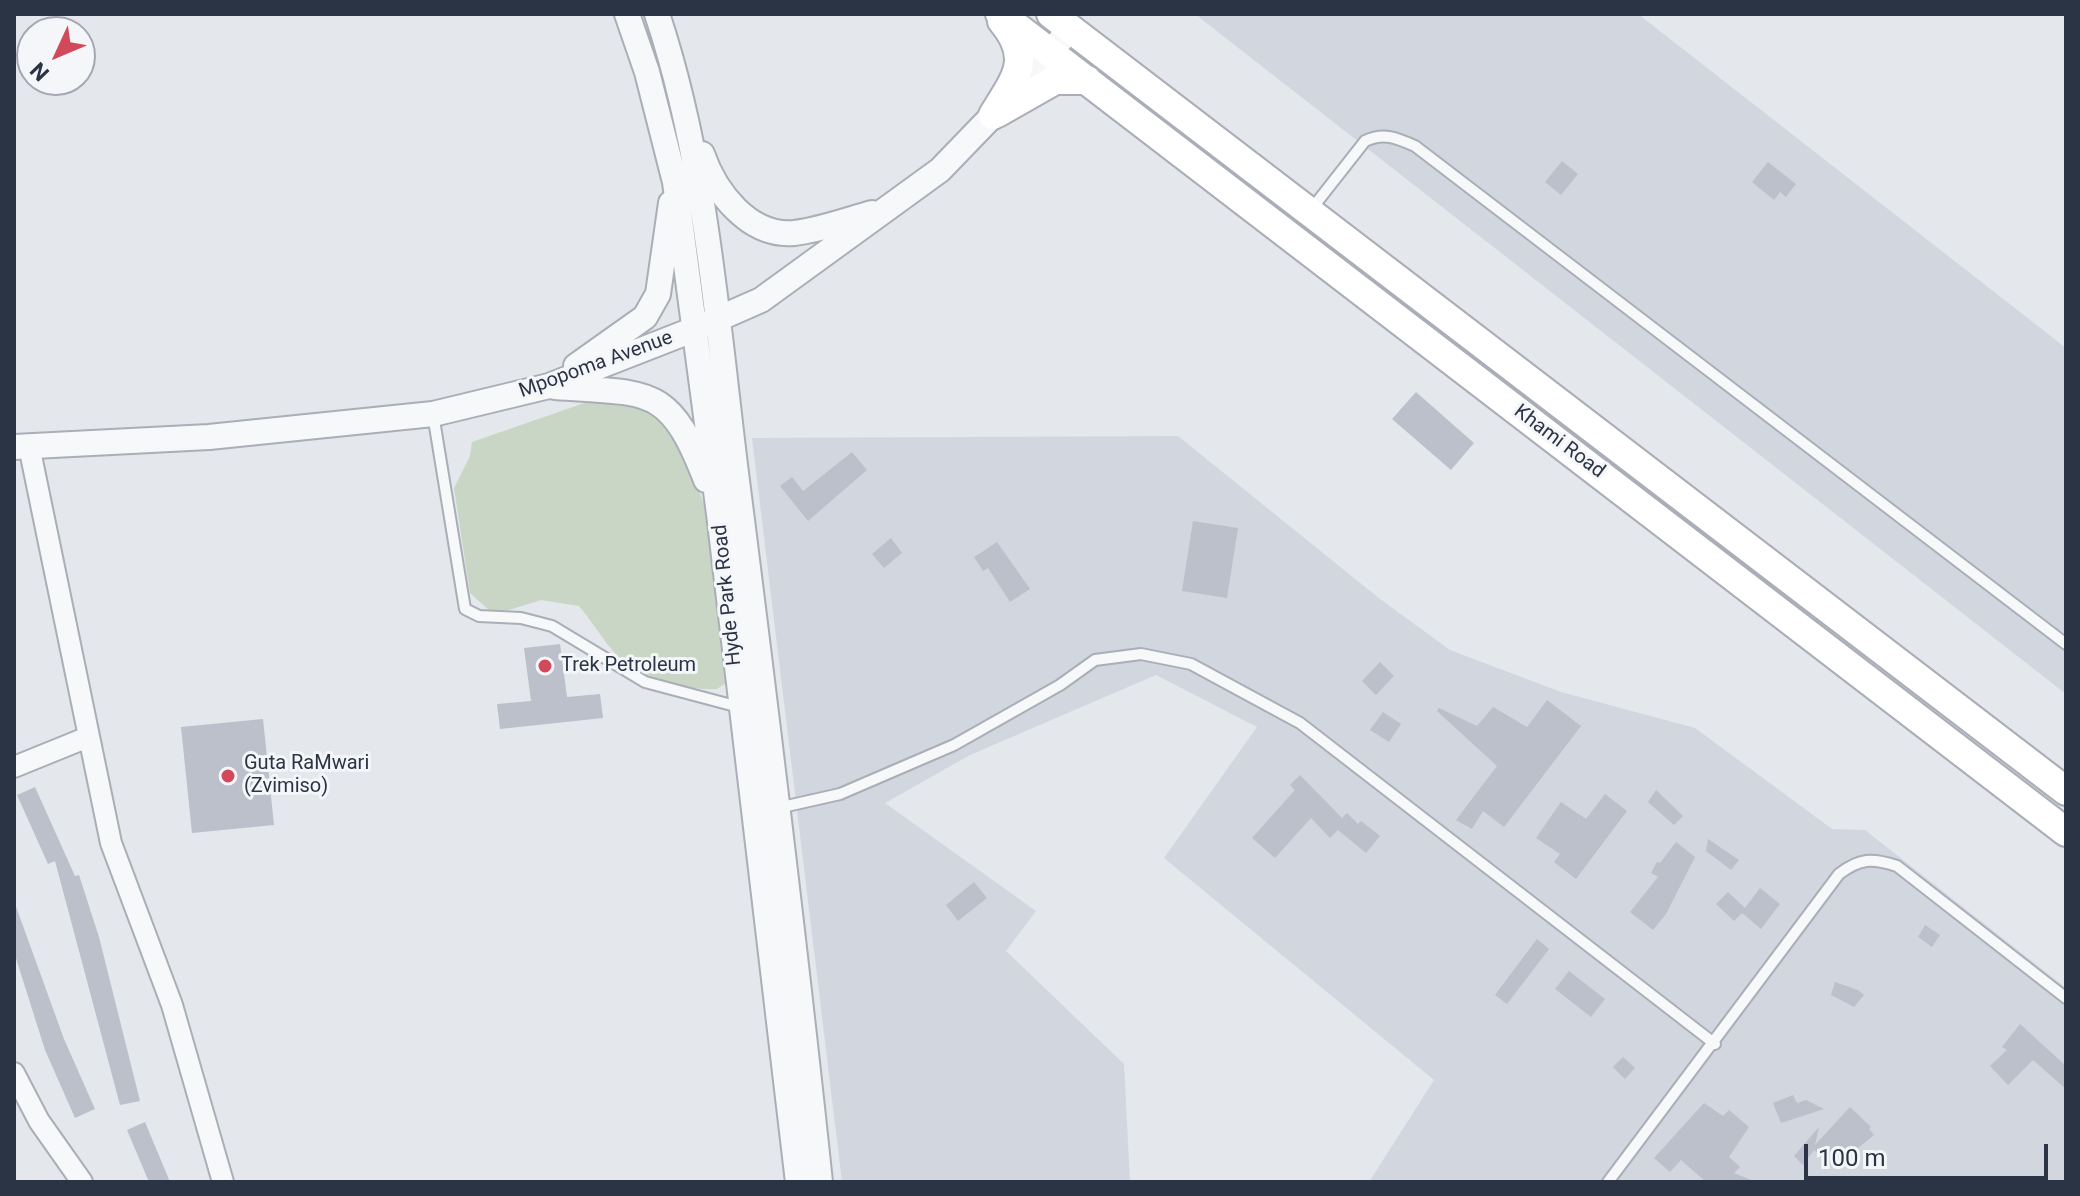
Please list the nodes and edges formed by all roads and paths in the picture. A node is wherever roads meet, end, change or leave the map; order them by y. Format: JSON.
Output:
{"nodes":[{"id":1,"x":627,"y":14,"type":"edge"},
{"id":2,"x":657,"y":14,"type":"edge"},
{"id":3,"x":997,"y":14,"type":"edge"},
{"id":4,"x":1065,"y":21,"type":"edge"},
{"id":5,"x":1052,"y":52,"type":"junction"},
{"id":6,"x":1087,"y":80,"type":"junction"},
{"id":7,"x":679,"y":92,"type":"junction"},
{"id":8,"x":993,"y":115,"type":"junction"},
{"id":9,"x":675,"y":182,"type":"junction"},
{"id":10,"x":885,"y":209,"type":"junction"},
{"id":11,"x":1309,"y":213,"type":"junction"},
{"id":12,"x":706,"y":324,"type":"junction"},
{"id":13,"x":549,"y":386,"type":"junction"},
{"id":14,"x":433,"y":414,"type":"junction"},
{"id":15,"x":22,"y":446,"type":"edge"},
{"id":16,"x":719,"y":514,"type":"junction"},
{"id":17,"x":2066,"y":644,"type":"edge"},
{"id":18,"x":740,"y":707,"type":"junction"},
{"id":19,"x":88,"y":737,"type":"junction"},
{"id":20,"x":14,"y":767,"type":"edge"},
{"id":21,"x":2066,"y":791,"type":"edge"},
{"id":22,"x":753,"y":808,"type":"junction"},
{"id":23,"x":779,"y":808,"type":"junction"},
{"id":24,"x":2066,"y":832,"type":"edge"},
{"id":25,"x":2066,"y":998,"type":"edge"},
{"id":26,"x":1715,"y":1044,"type":"junction"},
{"id":27,"x":14,"y":1073,"type":"edge"},
{"id":28,"x":82,"y":1182,"type":"edge"},
{"id":29,"x":223,"y":1182,"type":"edge"},
{"id":30,"x":798,"y":1182,"type":"edge"},
{"id":31,"x":820,"y":1182,"type":"edge"},
{"id":32,"x":1608,"y":1182,"type":"edge"}],
"edges":[{"from":1,"to":9,"type":"street","name":"Hyde Park Road"},
{"from":2,"to":7,"type":"street","name":"Hyde Park Road"},
{"from":3,"to":5,"type":"main road","name":"Khami Road"},
{"from":3,"to":8,"type":"main road"},
{"from":4,"to":5,"type":"street","name":"Mpopoma Avenue"},
{"from":4,"to":11,"type":"main road","name":"Khami Road"},
{"from":5,"to":6,"type":"main road","name":"Khami Road"},
{"from":5,"to":8,"type":"street","name":"Mpopoma Avenue"},
{"from":6,"to":8,"type":"main road"},
{"from":6,"to":24,"type":"main road","name":"Khami Road"},
{"from":7,"to":10,"type":"street"},
{"from":7,"to":12,"type":"street","name":"Hyde Park Road"},
{"from":8,"to":10,"type":"street","name":"Mpopoma Avenue"},
{"from":9,"to":12,"type":"street","name":"Hyde Park Road"},
{"from":9,"to":13,"type":"street"},
{"from":10,"to":12,"type":"street","name":"Mpopoma Avenue"},
{"from":11,"to":17,"type":"lane"},
{"from":11,"to":21,"type":"main road","name":"Khami Road"},
{"from":12,"to":13,"type":"street","name":"Mpopoma Avenue"},
{"from":12,"to":16,"type":"street","name":"Hyde Park Road"},
{"from":12,"to":23,"type":"street","name":"Hyde Park Road"},
{"from":13,"to":14,"type":"street","name":"Mpopoma Avenue"},
{"from":13,"to":16,"type":"street"},
{"from":14,"to":15,"type":"street","name":"Mpopoma Avenue"},
{"from":14,"to":18,"type":"lane"},
{"from":15,"to":19,"type":"street"},
{"from":16,"to":18,"type":"street","name":"Hyde Park Road"},
{"from":18,"to":22,"type":"street","name":"Hyde Park Road"},
{"from":19,"to":20,"type":"street"},
{"from":19,"to":29,"type":"street"},
{"from":22,"to":23,"type":"lane"},
{"from":22,"to":30,"type":"street","name":"Hyde Park Road"},
{"from":23,"to":26,"type":"lane"},
{"from":23,"to":31,"type":"street","name":"Hyde Park Road"},
{"from":25,"to":26,"type":"lane"},
{"from":26,"to":32,"type":"lane"},
{"from":27,"to":28,"type":"street"}]}
